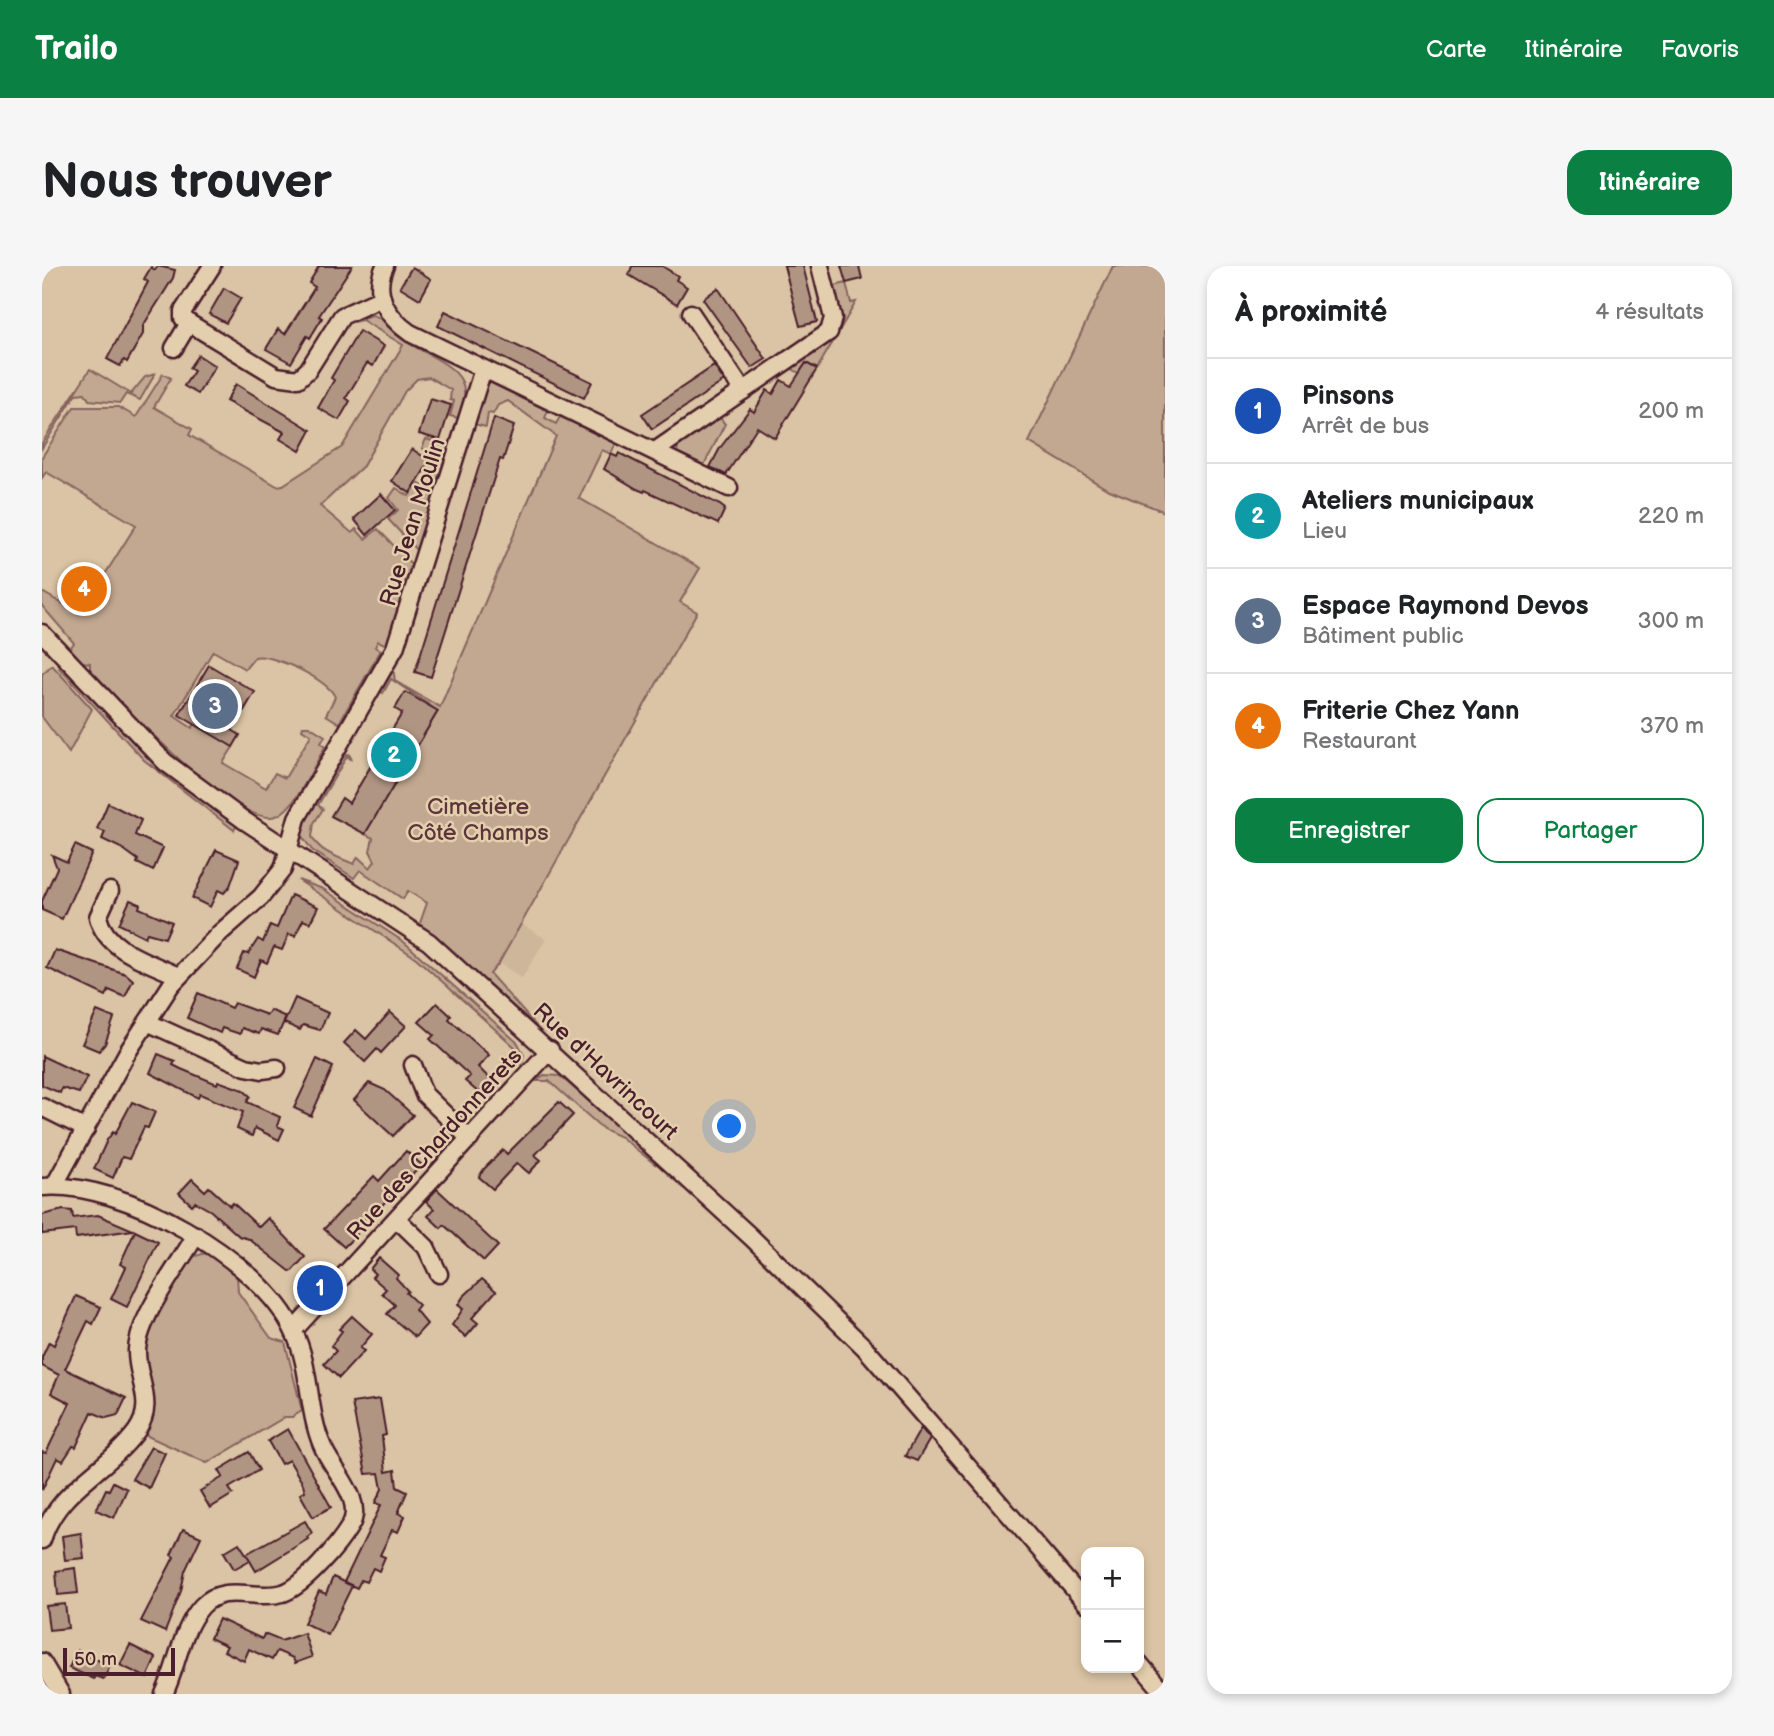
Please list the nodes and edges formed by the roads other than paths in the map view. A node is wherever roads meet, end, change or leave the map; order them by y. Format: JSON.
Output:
{"nodes":[{"id":1,"x":212,"y":266,"type":"edge"},
{"id":2,"x":385,"y":266,"type":"edge"},
{"id":3,"x":820,"y":266,"type":"edge"},
{"id":4,"x":382,"y":299,"type":"junction"},
{"id":5,"x":691,"y":313,"type":"dead end"},
{"id":6,"x":189,"y":323,"type":"junction"},
{"id":7,"x":174,"y":348,"type":"dead end"},
{"id":8,"x":483,"y":369,"type":"junction"},
{"id":9,"x":743,"y":391,"type":"junction"},
{"id":10,"x":655,"y":451,"type":"junction"},
{"id":11,"x":729,"y":488,"type":"dead end"},
{"id":12,"x":42,"y":633,"type":"edge"},
{"id":13,"x":288,"y":849,"type":"junction"},
{"id":14,"x":110,"y":891,"type":"dead end"},
{"id":15,"x":178,"y":976,"type":"junction"},
{"id":16,"x":146,"y":1022,"type":"junction"},
{"id":17,"x":550,"y":1050,"type":"junction"},
{"id":18,"x":413,"y":1065,"type":"dead end"},
{"id":19,"x":277,"y":1068,"type":"dead end"},
{"id":20,"x":42,"y":1107,"type":"edge"},
{"id":21,"x":86,"y":1129,"type":"junction"},
{"id":22,"x":470,"y":1139,"type":"junction"},
{"id":23,"x":48,"y":1186,"type":"edge"},
{"id":24,"x":397,"y":1219,"type":"junction"},
{"id":25,"x":196,"y":1235,"type":"junction"},
{"id":26,"x":439,"y":1274,"type":"dead end"},
{"id":27,"x":294,"y":1330,"type":"junction"},
{"id":28,"x":42,"y":1540,"type":"edge"},
{"id":29,"x":1081,"y":1597,"type":"edge"},
{"id":30,"x":42,"y":1662,"type":"edge"},
{"id":31,"x":1144,"y":1669,"type":"edge"},
{"id":32,"x":61,"y":1694,"type":"edge"},
{"id":33,"x":164,"y":1694,"type":"edge"},
{"id":34,"x":1165,"y":1694,"type":"edge"}],
"edges":[{"from":1,"to":6,"type":"street"},
{"from":2,"to":4,"type":"street"},
{"from":3,"to":9,"type":"street"},
{"from":4,"to":6,"type":"street"},
{"from":4,"to":8,"type":"street"},
{"from":5,"to":9,"type":"street"},
{"from":6,"to":7,"type":"street"},
{"from":8,"to":10,"type":"street"},
{"from":8,"to":13,"type":"street","name":"Rue Jean Moulin"},
{"from":9,"to":10,"type":"street"},
{"from":10,"to":11,"type":"street"},
{"from":12,"to":13,"type":"street","name":"Rue d'Havrincourt"},
{"from":13,"to":15,"type":"street","name":"Rue Jean Moulin"},
{"from":13,"to":17,"type":"street","name":"Rue d'Havrincourt"},
{"from":14,"to":15,"type":"street"},
{"from":15,"to":16,"type":"street","name":"Rue Jean Moulin"},
{"from":16,"to":19,"type":"street"},
{"from":16,"to":21,"type":"street","name":"Rue Jean Moulin"},
{"from":17,"to":22,"type":"street","name":"Rue des Chardonnerets"},
{"from":17,"to":29,"type":"street","name":"Rue d'Havrincourt"},
{"from":18,"to":22,"type":"street"},
{"from":20,"to":21,"type":"street"},
{"from":21,"to":23,"type":"street","name":"Rue Jean Moulin"},
{"from":22,"to":24,"type":"street","name":"Rue des Chardonnerets"},
{"from":23,"to":25,"type":"street"},
{"from":24,"to":26,"type":"street"},
{"from":24,"to":27,"type":"street","name":"Rue des Chardonnerets"},
{"from":25,"to":27,"type":"street"},
{"from":25,"to":28,"type":"street"},
{"from":27,"to":33,"type":"street"},
{"from":30,"to":32,"type":"street"},
{"from":31,"to":34,"type":"street"}]}
